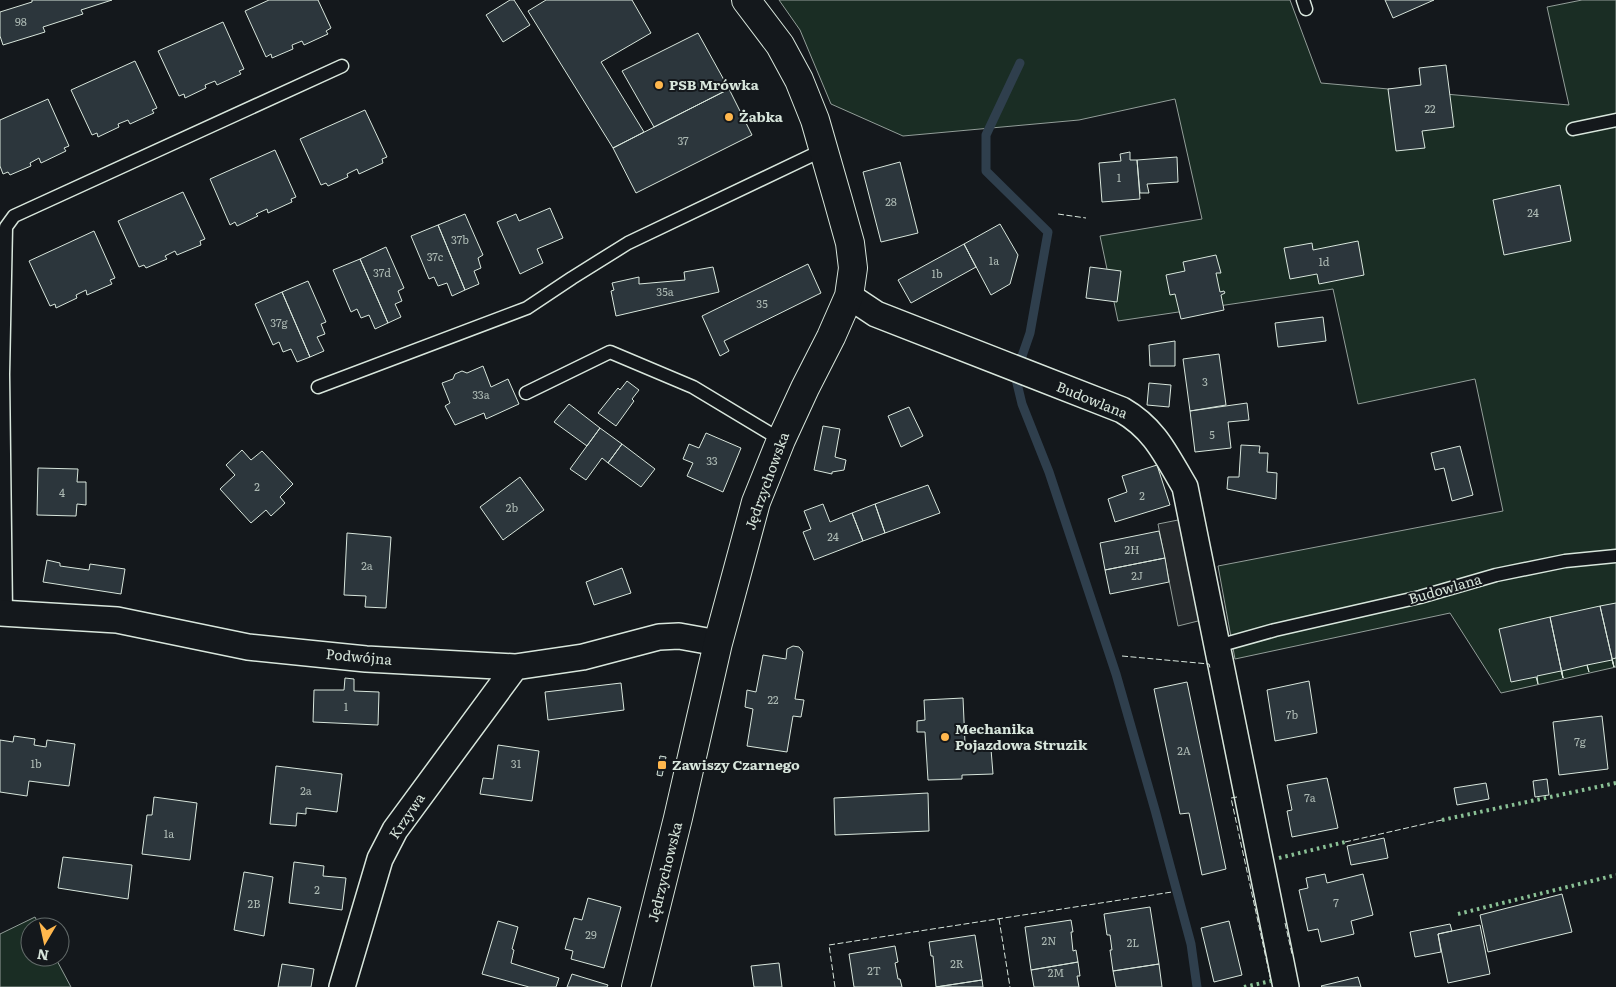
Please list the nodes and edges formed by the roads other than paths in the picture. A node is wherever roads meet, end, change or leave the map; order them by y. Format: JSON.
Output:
{"nodes":[{"id":1,"x":746,"y":0,"type":"edge"},
{"id":2,"x":342,"y":66,"type":"dead end"},
{"id":3,"x":1616,"y":120,"type":"edge"},
{"id":4,"x":1573,"y":129,"type":"dead end"},
{"id":5,"x":823,"y":150,"type":"junction"},
{"id":6,"x":849,"y":296,"type":"junction"},
{"id":7,"x":318,"y":387,"type":"dead end"},
{"id":8,"x":526,"y":393,"type":"dead end"},
{"id":9,"x":781,"y":440,"type":"junction"},
{"id":10,"x":1616,"y":556,"type":"edge"},
{"id":11,"x":3,"y":613,"type":"edge"},
{"id":12,"x":718,"y":643,"type":"junction"},
{"id":13,"x":1218,"y":646,"type":"junction"},
{"id":14,"x":515,"y":668,"type":"junction"},
{"id":15,"x":342,"y":987,"type":"edge"},
{"id":16,"x":636,"y":987,"type":"edge"},
{"id":17,"x":1286,"y":987,"type":"edge"}],
"edges":[{"from":1,"to":5,"type":"main road","name":"Jędrzychowska"},
{"from":2,"to":11,"type":"lane"},
{"from":3,"to":4,"type":"lane"},
{"from":5,"to":6,"type":"main road","name":"Jędrzychowska"},
{"from":5,"to":7,"type":"lane"},
{"from":6,"to":9,"type":"main road","name":"Jędrzychowska"},
{"from":6,"to":13,"type":"street","name":"Budowlana"},
{"from":8,"to":9,"type":"lane"},
{"from":9,"to":12,"type":"main road","name":"Jędrzychowska"},
{"from":10,"to":13,"type":"lane","name":"Budowlana"},
{"from":11,"to":14,"type":"street","name":"Podwójna"},
{"from":12,"to":14,"type":"street","name":"Podwójna"},
{"from":12,"to":16,"type":"main road","name":"Jędrzychowska"},
{"from":13,"to":17,"type":"street","name":"Budowlana"},
{"from":14,"to":15,"type":"street","name":"Krzywa"}]}
